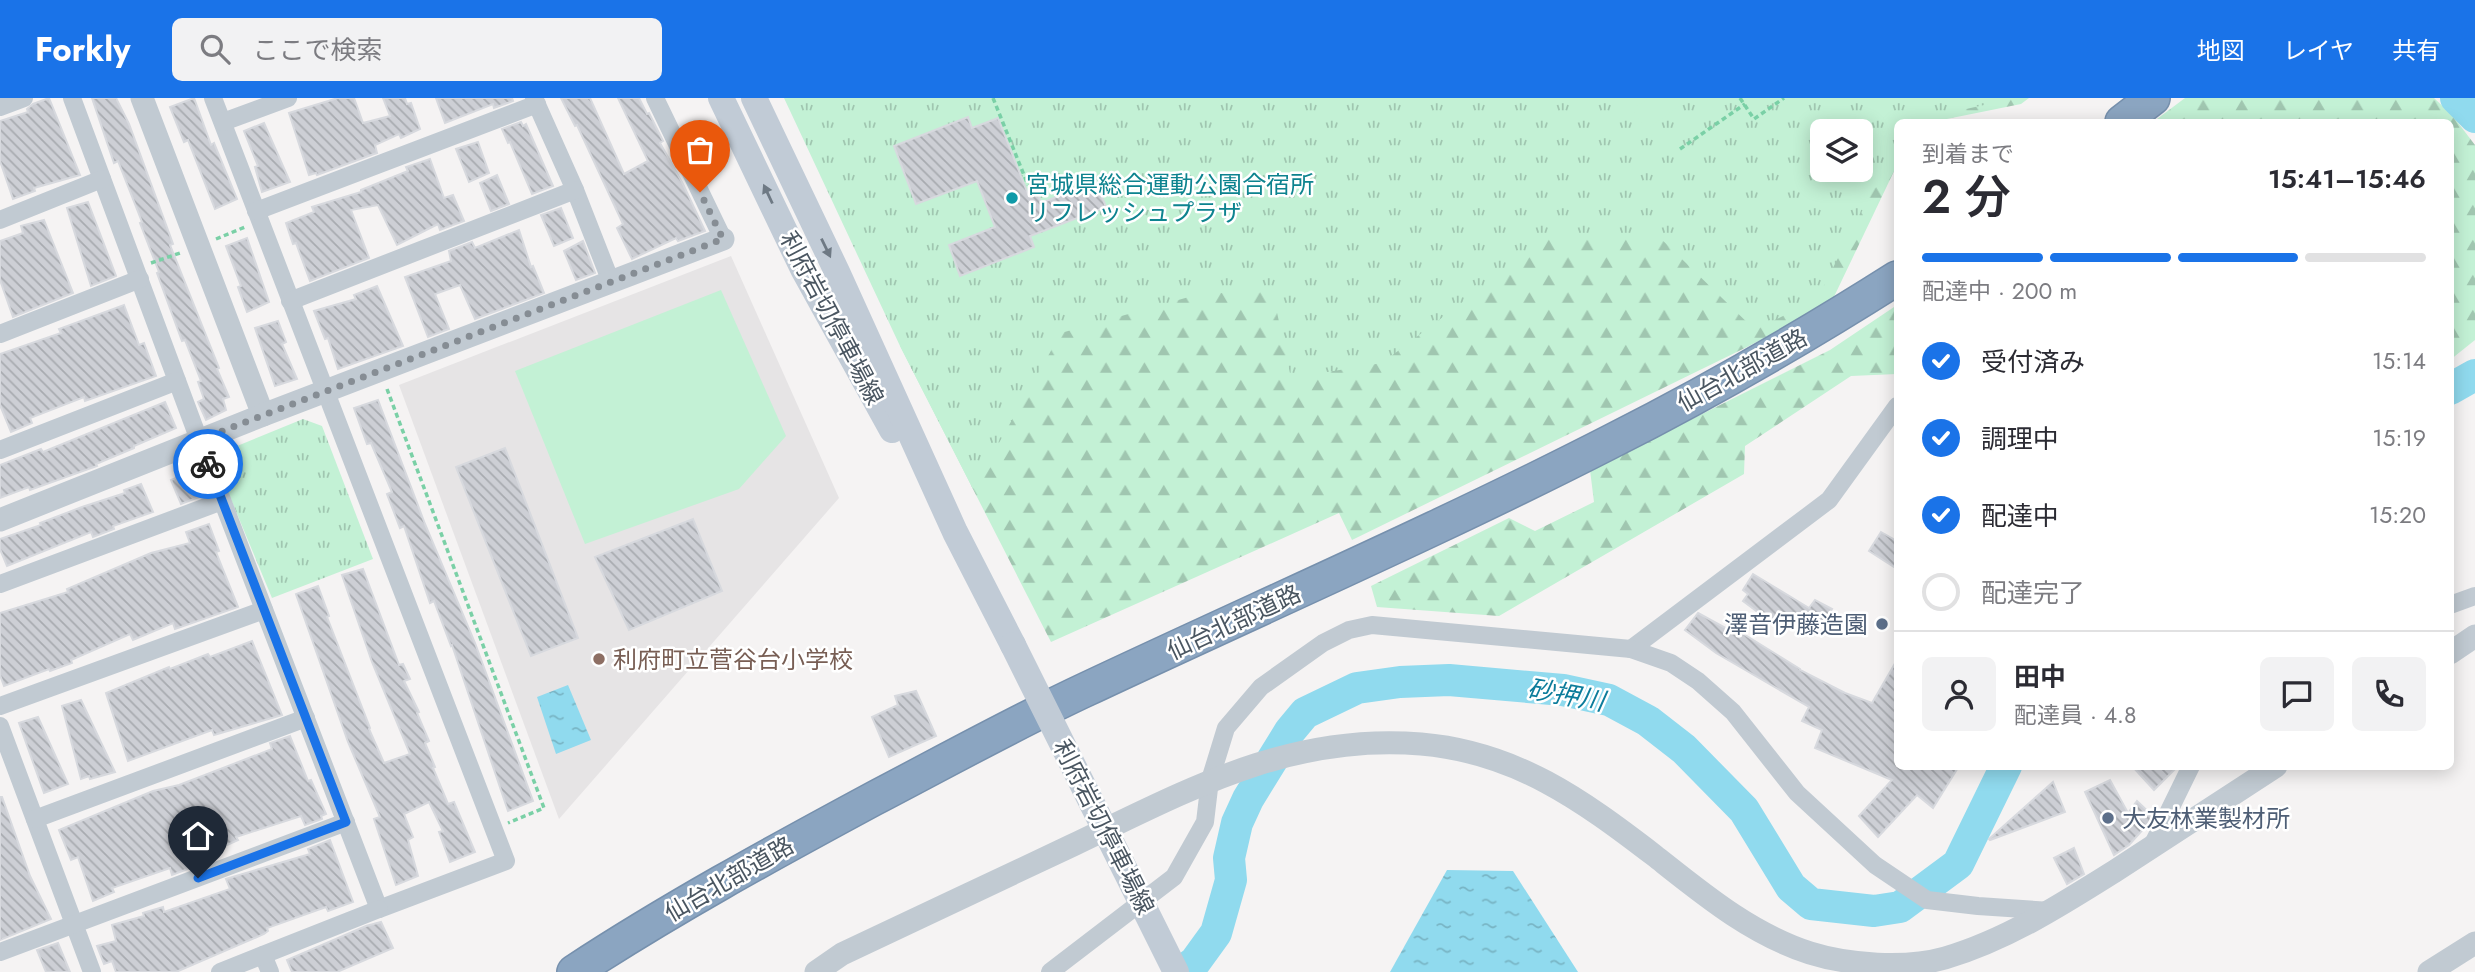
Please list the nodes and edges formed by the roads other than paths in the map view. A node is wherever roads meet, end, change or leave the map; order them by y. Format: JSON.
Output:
{"nodes":[{"id":1,"x":24,"y":98,"type":"edge"},
{"id":2,"x":72,"y":98,"type":"edge"},
{"id":3,"x":142,"y":98,"type":"edge"},
{"id":4,"x":214,"y":98,"type":"edge"},
{"id":5,"x":288,"y":98,"type":"edge"},
{"id":6,"x":655,"y":98,"type":"edge"},
{"id":7,"x":721,"y":98,"type":"edge"},
{"id":8,"x":754,"y":98,"type":"edge"},
{"id":9,"x":2153,"y":98,"type":"edge"},
{"id":10,"x":536,"y":101,"type":"edge"},
{"id":11,"x":0,"y":107,"type":"edge"},
{"id":12,"x":2126,"y":119,"type":"edge"},
{"id":13,"x":223,"y":122,"type":"junction"},
{"id":14,"x":102,"y":179,"type":"junction"},
{"id":15,"x":575,"y":190,"type":"junction"},
{"id":16,"x":256,"y":211,"type":"junction"},
{"id":17,"x":0,"y":220,"type":"edge"},
{"id":18,"x":723,"y":239,"type":"joint"},
{"id":19,"x":140,"y":279,"type":"junction"},
{"id":20,"x":1894,"y":280,"type":"edge"},
{"id":21,"x":611,"y":282,"type":"junction"},
{"id":22,"x":290,"y":301,"type":"junction"},
{"id":23,"x":0,"y":334,"type":"edge"},
{"id":24,"x":177,"y":381,"type":"junction"},
{"id":25,"x":324,"y":391,"type":"junction"},
{"id":26,"x":1894,"y":410,"type":"edge"},
{"id":27,"x":263,"y":415,"type":"junction"},
{"id":28,"x":199,"y":440,"type":"junction"},
{"id":29,"x":0,"y":450,"type":"edge"},
{"id":30,"x":222,"y":501,"type":"junction"},
{"id":31,"x":0,"y":520,"type":"edge"},
{"id":32,"x":955,"y":532,"type":"junction"},
{"id":33,"x":0,"y":584,"type":"edge"},
{"id":34,"x":2475,"y":596,"type":"edge"},
{"id":35,"x":2454,"y":604,"type":"edge"},
{"id":36,"x":264,"y":610,"type":"junction"},
{"id":37,"x":2475,"y":636,"type":"edge"},
{"id":38,"x":1631,"y":649,"type":"junction"},
{"id":39,"x":2454,"y":650,"type":"edge"},
{"id":40,"x":0,"y":706,"type":"edge"},
{"id":41,"x":306,"y":718,"type":"junction"},
{"id":42,"x":0,"y":726,"type":"edge"},
{"id":43,"x":2189,"y":770,"type":"edge"},
{"id":44,"x":2270,"y":770,"type":"edge"},
{"id":45,"x":1219,"y":776,"type":"junction"},
{"id":46,"x":35,"y":820,"type":"junction"},
{"id":47,"x":346,"y":822,"type":"junction"},
{"id":48,"x":2151,"y":848,"type":"junction"},
{"id":49,"x":379,"y":909,"type":"junction"},
{"id":50,"x":2051,"y":911,"type":"junction"},
{"id":51,"x":74,"y":924,"type":"junction"},
{"id":52,"x":2475,"y":943,"type":"edge"},
{"id":53,"x":0,"y":952,"type":"edge"},
{"id":54,"x":264,"y":955,"type":"junction"},
{"id":55,"x":92,"y":972,"type":"edge"},
{"id":56,"x":220,"y":972,"type":"edge"},
{"id":57,"x":270,"y":972,"type":"edge"},
{"id":58,"x":574,"y":972,"type":"edge"},
{"id":59,"x":816,"y":972,"type":"edge"},
{"id":60,"x":1050,"y":972,"type":"edge"},
{"id":61,"x":1176,"y":972,"type":"edge"},
{"id":62,"x":2429,"y":972,"type":"edge"}],
"edges":[{"from":1,"to":11,"type":"street"},
{"from":2,"to":14,"type":"street"},
{"from":3,"to":27,"type":"street"},
{"from":4,"to":13,"type":"street"},
{"from":5,"to":13,"type":"street"},
{"from":6,"to":18,"type":"street"},
{"from":32,"to":7,"type":"main road","name":"利府岩切停車場線","one_way":true},
{"from":8,"to":32,"type":"main road","name":"利府岩切停車場線","one_way":true},
{"from":9,"to":12,"type":"highway"},
{"from":10,"to":15,"type":"street"},
{"from":10,"to":16,"type":"street"},
{"from":13,"to":16,"type":"street"},
{"from":14,"to":17,"type":"street"},
{"from":14,"to":19,"type":"street"},
{"from":15,"to":21,"type":"street"},
{"from":15,"to":22,"type":"street"},
{"from":16,"to":22,"type":"street"},
{"from":18,"to":21,"type":"street"},
{"from":19,"to":23,"type":"street"},
{"from":19,"to":24,"type":"street"},
{"from":20,"to":58,"type":"highway","name":"仙台北部道路"},
{"from":21,"to":25,"type":"street"},
{"from":22,"to":25,"type":"street"},
{"from":24,"to":28,"type":"street"},
{"from":24,"to":29,"type":"street"},
{"from":25,"to":27,"type":"street"},
{"from":25,"to":49,"type":"street"},
{"from":26,"to":38,"type":"street"},
{"from":27,"to":28,"type":"street"},
{"from":28,"to":30,"type":"street"},
{"from":28,"to":31,"type":"street"},
{"from":30,"to":33,"type":"street"},
{"from":30,"to":36,"type":"street"},
{"from":32,"to":61,"type":"main road","name":"利府岩切停車場線","bridge":true},
{"from":34,"to":35,"type":"street"},
{"from":36,"to":40,"type":"street"},
{"from":36,"to":41,"type":"street"},
{"from":37,"to":39,"type":"street"},
{"from":38,"to":45,"type":"street"},
{"from":38,"to":50,"type":"street"},
{"from":41,"to":46,"type":"street"},
{"from":41,"to":47,"type":"street"},
{"from":42,"to":46,"type":"street"},
{"from":43,"to":48,"type":"street"},
{"from":44,"to":48,"type":"street"},
{"from":45,"to":50,"type":"street"},
{"from":45,"to":59,"type":"street"},
{"from":45,"to":60,"type":"street"},
{"from":46,"to":51,"type":"street"},
{"from":47,"to":49,"type":"street"},
{"from":47,"to":51,"type":"street"},
{"from":48,"to":50,"type":"street"},
{"from":49,"to":54,"type":"street"},
{"from":51,"to":53,"type":"street"},
{"from":51,"to":55,"type":"street"},
{"from":52,"to":62,"type":"street"},
{"from":54,"to":56,"type":"street"},
{"from":54,"to":57,"type":"street"}]}
